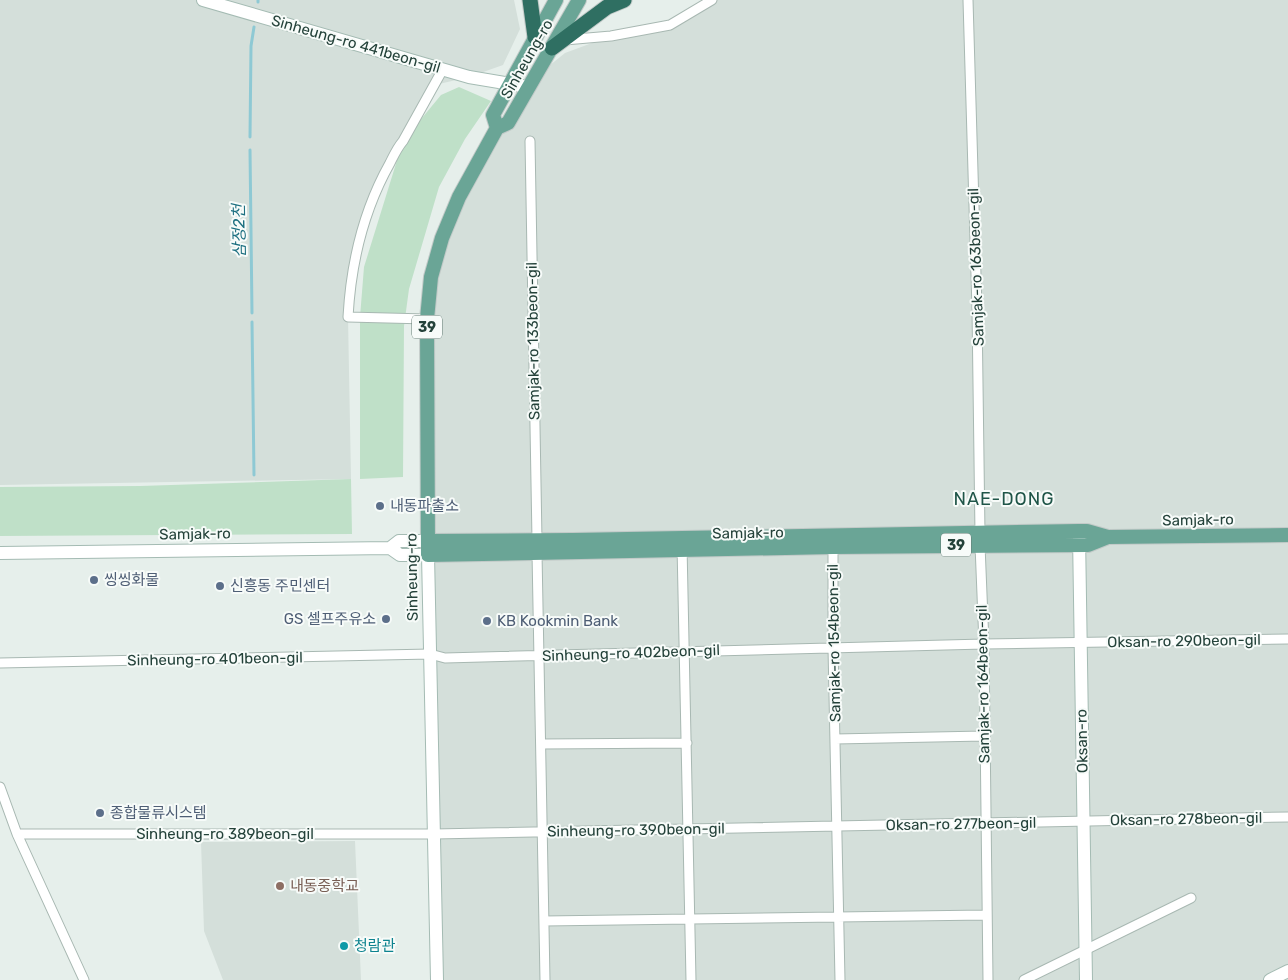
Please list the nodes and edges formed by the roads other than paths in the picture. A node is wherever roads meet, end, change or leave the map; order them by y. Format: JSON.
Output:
{"nodes":[{"id":1,"x":203,"y":0,"type":"edge"},
{"id":2,"x":530,"y":0,"type":"edge"},
{"id":3,"x":556,"y":0,"type":"edge"},
{"id":4,"x":579,"y":0,"type":"edge"},
{"id":5,"x":624,"y":0,"type":"edge"},
{"id":6,"x":712,"y":0,"type":"edge"},
{"id":7,"x":968,"y":0,"type":"edge"},
{"id":8,"x":535,"y":38,"type":"junction"},
{"id":9,"x":558,"y":44,"type":"junction"},
{"id":10,"x":443,"y":69,"type":"junction"},
{"id":11,"x":509,"y":84,"type":"junction"},
{"id":12,"x":528,"y":87,"type":"junction"},
{"id":13,"x":497,"y":128,"type":"junction"},
{"id":14,"x":530,"y":141,"type":"dead end"},
{"id":15,"x":427,"y":319,"type":"junction"},
{"id":16,"x":1288,"y":535,"type":"edge"},
{"id":17,"x":1079,"y":538,"type":"junction"},
{"id":18,"x":980,"y":540,"type":"junction"},
{"id":19,"x":682,"y":545,"type":"junction"},
{"id":20,"x":537,"y":547,"type":"junction"},
{"id":21,"x":833,"y":547,"type":"junction"},
{"id":22,"x":428,"y":548,"type":"junction"},
{"id":23,"x":0,"y":553,"type":"edge"},
{"id":24,"x":1288,"y":640,"type":"edge"},
{"id":25,"x":1081,"y":643,"type":"junction"},
{"id":26,"x":984,"y":644,"type":"junction"},
{"id":27,"x":833,"y":648,"type":"junction"},
{"id":28,"x":685,"y":652,"type":"junction"},
{"id":29,"x":430,"y":654,"type":"junction"},
{"id":30,"x":539,"y":656,"type":"junction"},
{"id":31,"x":0,"y":663,"type":"edge"},
{"id":32,"x":984,"y":736,"type":"junction"},
{"id":33,"x":835,"y":739,"type":"junction"},
{"id":34,"x":687,"y":743,"type":"junction"},
{"id":35,"x":541,"y":744,"type":"junction"},
{"id":36,"x":0,"y":787,"type":"edge"},
{"id":37,"x":1288,"y":818,"type":"edge"},
{"id":38,"x":1084,"y":822,"type":"junction"},
{"id":39,"x":985,"y":823,"type":"junction"},
{"id":40,"x":838,"y":826,"type":"junction"},
{"id":41,"x":688,"y":829,"type":"junction"},
{"id":42,"x":542,"y":832,"type":"junction"},
{"id":43,"x":17,"y":834,"type":"junction"},
{"id":44,"x":434,"y":834,"type":"junction"},
{"id":45,"x":1191,"y":898,"type":"dead end"},
{"id":46,"x":986,"y":915,"type":"junction"},
{"id":47,"x":839,"y":917,"type":"junction"},
{"id":48,"x":690,"y":919,"type":"junction"},
{"id":49,"x":544,"y":921,"type":"junction"},
{"id":50,"x":1086,"y":950,"type":"junction"},
{"id":51,"x":1288,"y":971,"type":"edge"},
{"id":52,"x":84,"y":980,"type":"edge"},
{"id":53,"x":437,"y":980,"type":"edge"},
{"id":54,"x":545,"y":980,"type":"edge"},
{"id":55,"x":691,"y":980,"type":"edge"},
{"id":56,"x":840,"y":980,"type":"edge"},
{"id":57,"x":988,"y":980,"type":"edge"},
{"id":58,"x":1024,"y":980,"type":"edge"},
{"id":59,"x":1086,"y":980,"type":"edge"},
{"id":60,"x":1270,"y":980,"type":"edge"}],
"edges":[{"from":1,"to":10,"type":"street","name":"Sinheung-ro 441beon-gil"},
{"from":2,"to":8,"type":"highway"},
{"from":3,"to":8,"type":"main road","name":"Sinheung-ro","number":"39"},
{"from":4,"to":9,"type":"main road","name":"Sinheung-ro","number":"39"},
{"from":5,"to":9,"type":"highway"},
{"from":6,"to":9,"type":"street"},
{"from":7,"to":18,"type":"street","name":"Samjak-ro 163beon-gil"},
{"from":8,"to":11,"type":"main road","name":"Sinheung-ro","number":"39"},
{"from":9,"to":12,"type":"main road","name":"Sinheung-ro","number":"39"},
{"from":10,"to":11,"type":"street","name":"Sinheung-ro 441beon-gil"},
{"from":10,"to":15,"type":"street"},
{"from":11,"to":12,"type":"street","name":"Sinheung-ro 441beon-gil"},
{"from":11,"to":13,"type":"main road","name":"Sinheung-ro","number":"39"},
{"from":12,"to":13,"type":"main road","name":"Sinheung-ro","number":"39"},
{"from":13,"to":15,"type":"main road","name":"Sinheung-ro","number":"39"},
{"from":14,"to":20,"type":"street","name":"Samjak-ro 133beon-gil"},
{"from":15,"to":22,"type":"main road","name":"Sinheung-ro","number":"39"},
{"from":16,"to":17,"type":"main road","name":"Samjak-ro","number":"39"},
{"from":17,"to":18,"type":"main road","name":"Samjak-ro","number":"39"},
{"from":17,"to":25,"type":"street","name":"Oksan-ro"},
{"from":18,"to":19,"type":"main road","name":"Samjak-ro","number":"39"},
{"from":18,"to":21,"type":"main road","name":"Samjak-ro","number":"39"},
{"from":18,"to":26,"type":"street","name":"Samjak-ro 164beon-gil"},
{"from":19,"to":20,"type":"main road","name":"Samjak-ro","number":"39"},
{"from":19,"to":21,"type":"main road","name":"Samjak-ro","number":"39"},
{"from":19,"to":28,"type":"street"},
{"from":20,"to":22,"type":"main road","name":"Samjak-ro","number":"39"},
{"from":20,"to":30,"type":"street","name":"Samjak-ro 133beon-gil"},
{"from":21,"to":27,"type":"street","name":"Samjak-ro 154beon-gil"},
{"from":22,"to":23,"type":"street","name":"Samjak-ro"},
{"from":22,"to":29,"type":"street","name":"Sinheung-ro"},
{"from":24,"to":25,"type":"street","name":"Oksan-ro 290beon-gil"},
{"from":25,"to":26,"type":"street","name":"Oksan-ro 290beon-gil"},
{"from":25,"to":38,"type":"street","name":"Oksan-ro"},
{"from":26,"to":27,"type":"street","name":"Sinheung-ro 402beon-gil"},
{"from":26,"to":32,"type":"street","name":"Samjak-ro 164beon-gil"},
{"from":27,"to":28,"type":"street","name":"Sinheung-ro 402beon-gil"},
{"from":27,"to":33,"type":"street","name":"Samjak-ro 154beon-gil"},
{"from":28,"to":30,"type":"street","name":"Sinheung-ro 402beon-gil"},
{"from":28,"to":34,"type":"street"},
{"from":29,"to":30,"type":"street","name":"Sinheung-ro 402beon-gil"},
{"from":29,"to":31,"type":"street","name":"Sinheung-ro 401beon-gil"},
{"from":29,"to":44,"type":"street","name":"Sinheung-ro"},
{"from":30,"to":35,"type":"street","name":"Samjak-ro 133beon-gil"},
{"from":32,"to":33,"type":"street","name":"Samjak-ro 154beon-gil"},
{"from":32,"to":39,"type":"street","name":"Samjak-ro 164beon-gil"},
{"from":33,"to":40,"type":"street","name":"Samjak-ro 154beon-gil"},
{"from":34,"to":35,"type":"street"},
{"from":34,"to":41,"type":"street"},
{"from":35,"to":42,"type":"street","name":"Samjak-ro 133beon-gil"},
{"from":36,"to":43,"type":"street"},
{"from":37,"to":38,"type":"street","name":"Oksan-ro 278beon-gil"},
{"from":38,"to":39,"type":"street","name":"Oksan-ro 277beon-gil"},
{"from":38,"to":50,"type":"street","name":"Oksan-ro"},
{"from":39,"to":40,"type":"street","name":"Oksan-ro 277beon-gil"},
{"from":39,"to":46,"type":"street","name":"Samjak-ro 164beon-gil"},
{"from":40,"to":41,"type":"street","name":"Sinheung-ro 390beon-gil"},
{"from":40,"to":47,"type":"street","name":"Samjak-ro 154beon-gil"},
{"from":41,"to":42,"type":"street","name":"Sinheung-ro 390beon-gil"},
{"from":41,"to":48,"type":"street"},
{"from":42,"to":44,"type":"street","name":"Sinheung-ro 390beon-gil"},
{"from":42,"to":49,"type":"street","name":"Samjak-ro 133beon-gil"},
{"from":43,"to":44,"type":"street","name":"Sinheung-ro 389beon-gil"},
{"from":43,"to":52,"type":"street"},
{"from":44,"to":53,"type":"street","name":"Sinheung-ro"},
{"from":45,"to":50,"type":"street"},
{"from":46,"to":47,"type":"street"},
{"from":46,"to":57,"type":"street","name":"Samjak-ro 164beon-gil"},
{"from":47,"to":48,"type":"street"},
{"from":47,"to":56,"type":"street","name":"Samjak-ro 154beon-gil"},
{"from":48,"to":49,"type":"street"},
{"from":48,"to":55,"type":"street"},
{"from":49,"to":54,"type":"street","name":"Samjak-ro 133beon-gil"},
{"from":50,"to":58,"type":"street"},
{"from":50,"to":59,"type":"street","name":"Oksan-ro"},
{"from":51,"to":60,"type":"street"}]}
